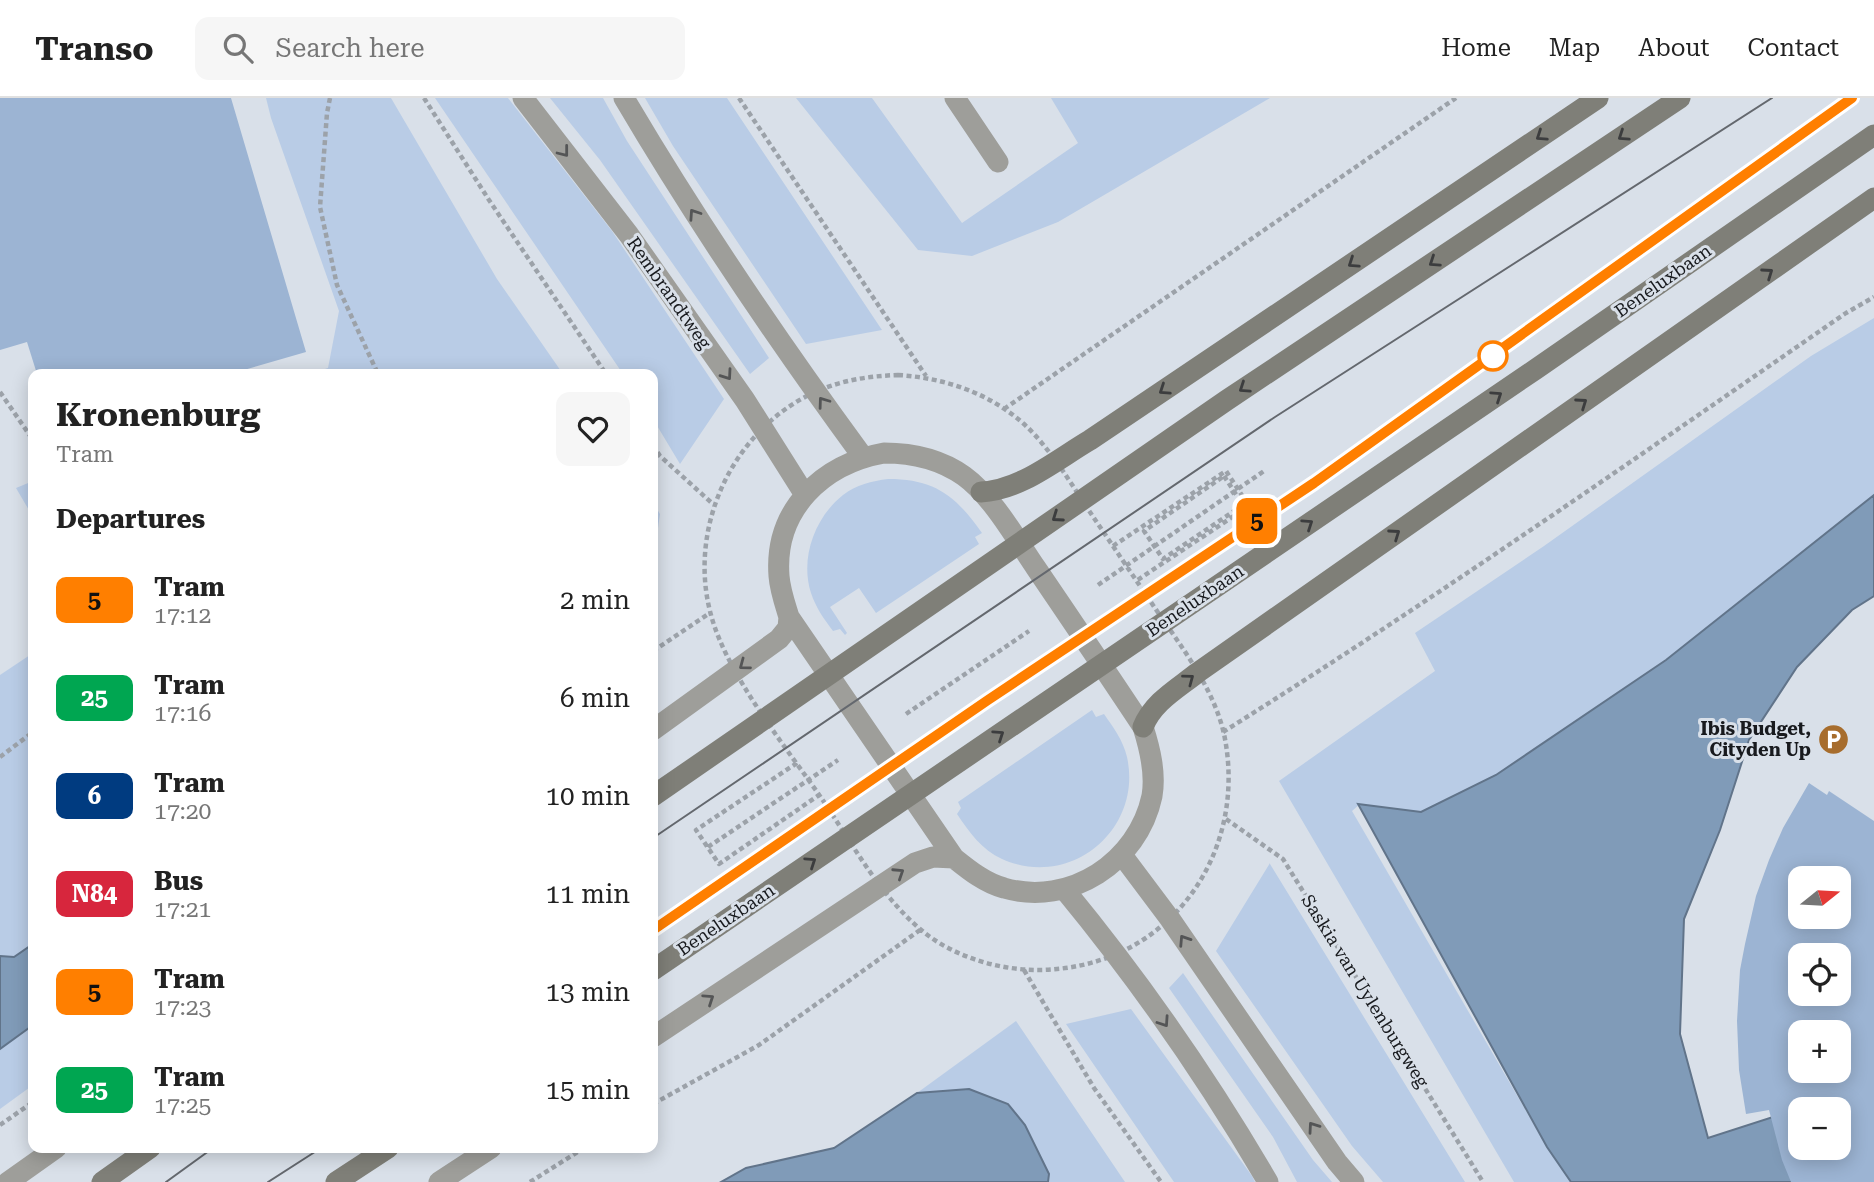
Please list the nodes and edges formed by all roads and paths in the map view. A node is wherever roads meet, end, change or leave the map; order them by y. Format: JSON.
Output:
{"nodes":[{"id":1,"x":330,"y":98,"type":"edge"},
{"id":2,"x":424,"y":98,"type":"edge"},
{"id":3,"x":523,"y":98,"type":"edge"},
{"id":4,"x":624,"y":98,"type":"edge"},
{"id":5,"x":739,"y":98,"type":"edge"},
{"id":6,"x":955,"y":98,"type":"edge"},
{"id":7,"x":1456,"y":98,"type":"edge"},
{"id":8,"x":1598,"y":98,"type":"edge"},
{"id":9,"x":1680,"y":98,"type":"edge"},
{"id":10,"x":1874,"y":135,"type":"edge"},
{"id":11,"x":998,"y":162,"type":"dead end"},
{"id":12,"x":1874,"y":198,"type":"edge"},
{"id":13,"x":1874,"y":297,"type":"edge"},
{"id":14,"x":376,"y":369,"type":"edge"},
{"id":15,"x":603,"y":369,"type":"edge"},
{"id":16,"x":927,"y":377,"type":"dead end"},
{"id":17,"x":0,"y":392,"type":"edge"},
{"id":18,"x":1004,"y":409,"type":"dead end"},
{"id":19,"x":28,"y":433,"type":"edge"},
{"id":20,"x":658,"y":453,"type":"edge"},
{"id":21,"x":863,"y":457,"type":"junction"},
{"id":22,"x":1264,"y":471,"type":"dead end"},
{"id":23,"x":1235,"y":489,"type":"junction"},
{"id":24,"x":981,"y":492,"type":"junction"},
{"id":25,"x":1076,"y":492,"type":"dead end"},
{"id":26,"x":805,"y":495,"type":"junction"},
{"id":27,"x":714,"y":505,"type":"dead end"},
{"id":28,"x":1113,"y":546,"type":"junction"},
{"id":29,"x":1154,"y":546,"type":"junction"},
{"id":30,"x":1136,"y":581,"type":"junction"},
{"id":31,"x":1096,"y":586,"type":"dead end"},
{"id":32,"x":710,"y":613,"type":"dead end"},
{"id":33,"x":789,"y":617,"type":"junction"},
{"id":34,"x":1038,"y":625,"type":"dead end"},
{"id":35,"x":1176,"y":640,"type":"dead end"},
{"id":36,"x":658,"y":648,"type":"edge"},
{"id":37,"x":758,"y":706,"type":"dead end"},
{"id":38,"x":899,"y":719,"type":"dead end"},
{"id":39,"x":658,"y":726,"type":"edge"},
{"id":40,"x":1143,"y":727,"type":"junction"},
{"id":41,"x":1223,"y":732,"type":"dead end"},
{"id":42,"x":28,"y":736,"type":"edge"},
{"id":43,"x":0,"y":757,"type":"edge"},
{"id":44,"x":841,"y":758,"type":"dead end"},
{"id":45,"x":797,"y":763,"type":"junction"},
{"id":46,"x":658,"y":793,"type":"edge"},
{"id":47,"x":819,"y":795,"type":"junction"},
{"id":48,"x":1226,"y":819,"type":"dead end"},
{"id":49,"x":708,"y":847,"type":"junction"},
{"id":50,"x":859,"y":853,"type":"dead end"},
{"id":51,"x":1122,"y":855,"type":"junction"},
{"id":52,"x":954,"y":858,"type":"junction"},
{"id":53,"x":1063,"y":889,"type":"junction"},
{"id":54,"x":920,"y":930,"type":"dead end"},
{"id":55,"x":658,"y":967,"type":"edge"},
{"id":56,"x":1024,"y":970,"type":"dead end"},
{"id":57,"x":658,"y":1034,"type":"edge"},
{"id":58,"x":658,"y":1101,"type":"edge"},
{"id":59,"x":28,"y":1105,"type":"edge"},
{"id":60,"x":0,"y":1125,"type":"edge"},
{"id":61,"x":49,"y":1153,"type":"edge"},
{"id":62,"x":143,"y":1153,"type":"edge"},
{"id":63,"x":380,"y":1153,"type":"edge"},
{"id":64,"x":483,"y":1153,"type":"edge"},
{"id":65,"x":576,"y":1153,"type":"edge"},
{"id":66,"x":8,"y":1182,"type":"edge"},
{"id":67,"x":102,"y":1182,"type":"edge"},
{"id":68,"x":336,"y":1182,"type":"edge"},
{"id":69,"x":439,"y":1182,"type":"edge"},
{"id":70,"x":530,"y":1182,"type":"edge"},
{"id":71,"x":1161,"y":1182,"type":"edge"},
{"id":72,"x":1268,"y":1182,"type":"edge"},
{"id":73,"x":1354,"y":1182,"type":"edge"},
{"id":74,"x":1483,"y":1182,"type":"edge"}],
"edges":[{"from":1,"to":14,"type":"path"},
{"from":2,"to":15,"type":"path"},
{"from":3,"to":26,"type":"street","name":"Rembrandtweg","one_way":true},
{"from":21,"to":4,"type":"street","one_way":true},
{"from":5,"to":16,"type":"path"},
{"from":6,"to":11,"type":"street"},
{"from":7,"to":18,"type":"path"},
{"from":8,"to":24,"type":"main road","one_way":true},
{"from":9,"to":46,"type":"main road","one_way":true},
{"from":55,"to":10,"type":"main road","name":"Beneluxbaan","one_way":true},
{"from":40,"to":12,"type":"main road","one_way":true},
{"from":13,"to":41,"type":"path"},
{"from":17,"to":19,"type":"path"},
{"from":20,"to":27,"type":"path"},
{"from":21,"to":24,"type":"street"},
{"from":21,"to":26,"type":"street"},
{"from":22,"to":23,"type":"path"},
{"from":23,"to":28,"type":"path"},
{"from":23,"to":29,"type":"path"},
{"from":23,"to":29,"type":"path"},
{"from":23,"to":29,"type":"path"},
{"from":23,"to":30,"type":"path"},
{"from":24,"to":40,"type":"street"},
{"from":25,"to":28,"type":"path"},
{"from":26,"to":33,"type":"street"},
{"from":28,"to":30,"type":"path"},
{"from":29,"to":31,"type":"path"},
{"from":30,"to":35,"type":"path"},
{"from":32,"to":36,"type":"path"},
{"from":33,"to":39,"type":"street","one_way":true},
{"from":33,"to":52,"type":"street"},
{"from":34,"to":38,"type":"path"},
{"from":37,"to":45,"type":"path"},
{"from":40,"to":51,"type":"street"},
{"from":42,"to":43,"type":"path"},
{"from":44,"to":49,"type":"path"},
{"from":45,"to":47,"type":"path"},
{"from":45,"to":49,"type":"path"},
{"from":47,"to":49,"type":"path"},
{"from":47,"to":50,"type":"path"},
{"from":48,"to":74,"type":"path","name":"Saskia van Uylenburgweg"},
{"from":51,"to":53,"type":"street"},
{"from":73,"to":51,"type":"street","one_way":true},
{"from":52,"to":53,"type":"street"},
{"from":57,"to":52,"type":"street","one_way":true},
{"from":53,"to":72,"type":"street","one_way":true},
{"from":54,"to":58,"type":"path"},
{"from":56,"to":71,"type":"path"},
{"from":59,"to":60,"type":"path"},
{"from":61,"to":66,"type":"street"},
{"from":62,"to":67,"type":"main road"},
{"from":63,"to":68,"type":"main road"},
{"from":64,"to":69,"type":"street"},
{"from":65,"to":70,"type":"path"}]}
